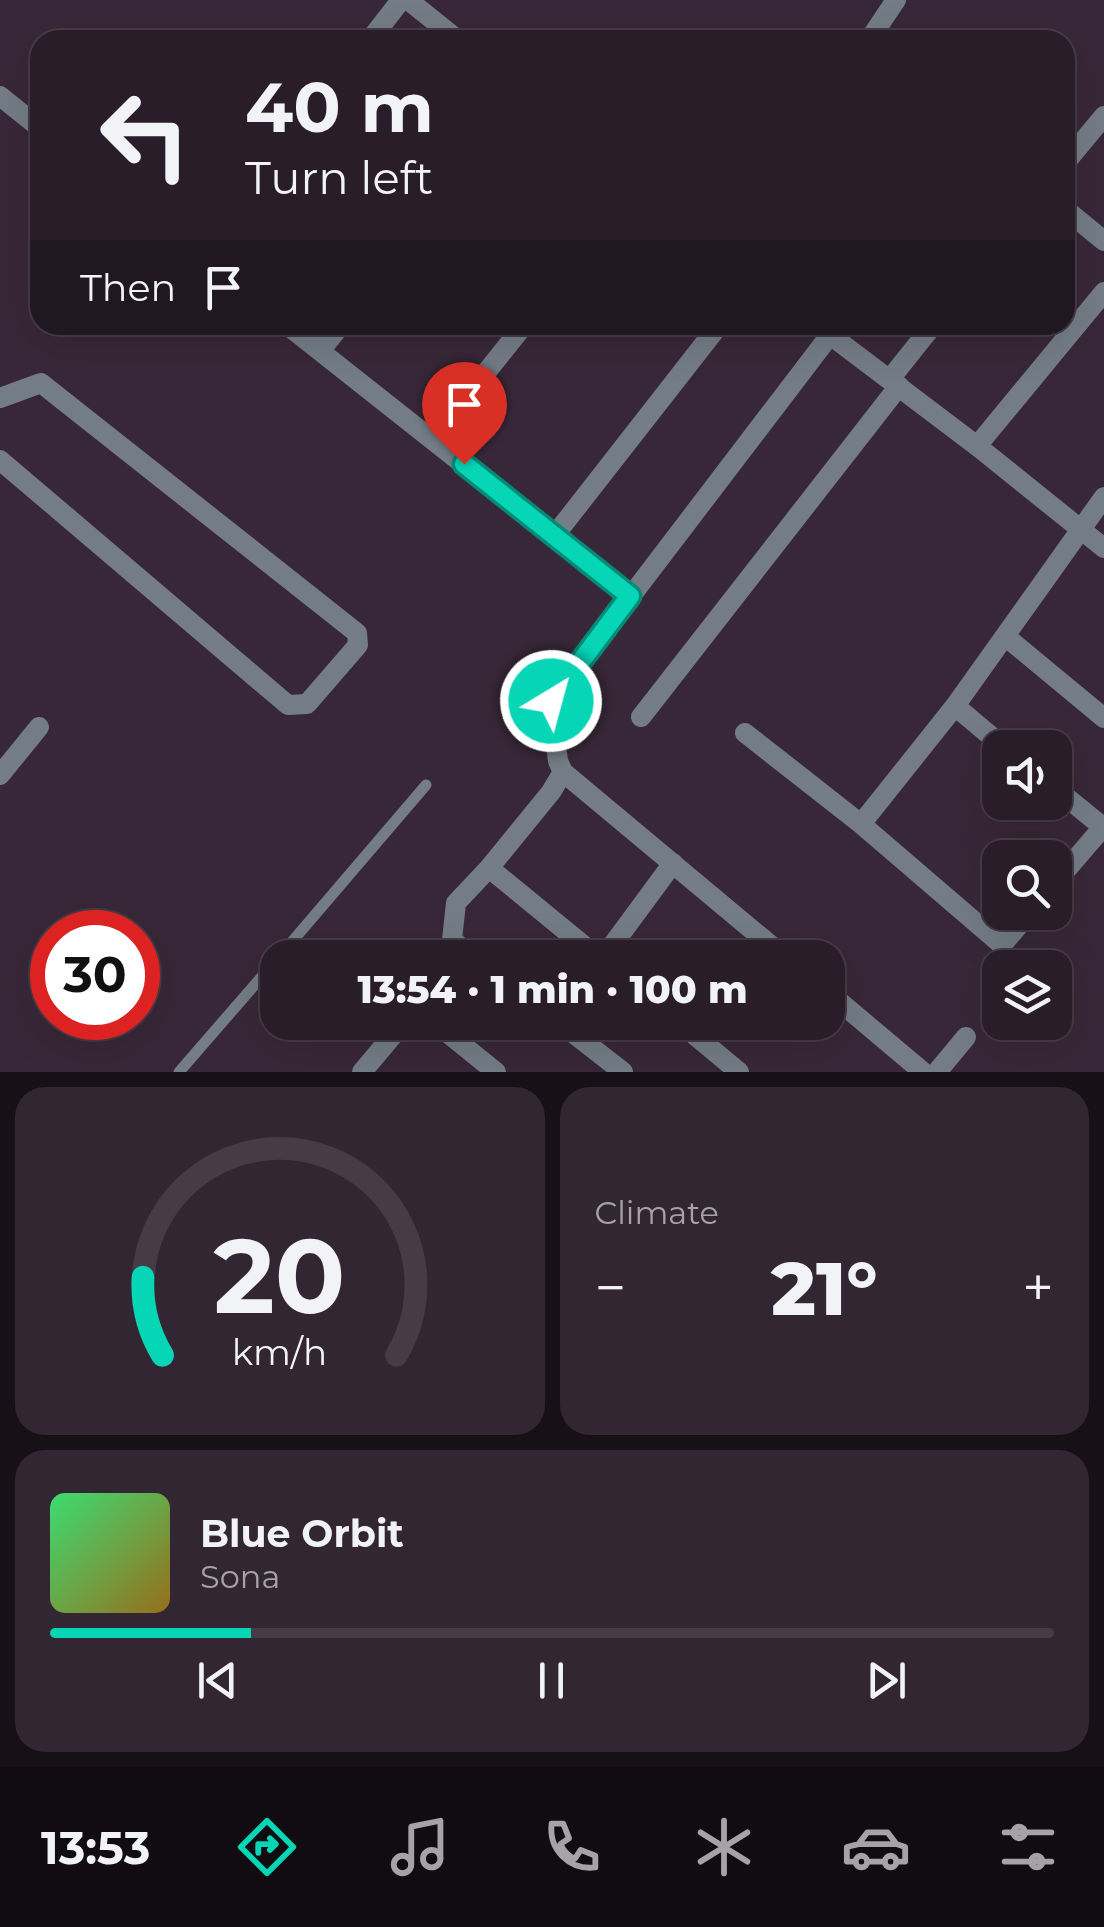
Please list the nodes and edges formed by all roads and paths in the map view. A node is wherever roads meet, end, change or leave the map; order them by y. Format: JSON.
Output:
{"nodes":[{"id":1,"x":405,"y":0,"type":"edge"},
{"id":2,"x":896,"y":0,"type":"edge"},
{"id":3,"x":379,"y":30,"type":"edge"},
{"id":4,"x":445,"y":30,"type":"edge"},
{"id":5,"x":876,"y":30,"type":"edge"},
{"id":6,"x":0,"y":96,"type":"edge"},
{"id":7,"x":1104,"y":116,"type":"edge"},
{"id":8,"x":30,"y":120,"type":"edge"},
{"id":9,"x":1075,"y":150,"type":"edge"},
{"id":10,"x":1075,"y":218,"type":"edge"},
{"id":11,"x":1104,"y":241,"type":"edge"},
{"id":12,"x":1104,"y":292,"type":"edge"},
{"id":13,"x":1075,"y":327,"type":"edge"},
{"id":14,"x":300,"y":335,"type":"edge"},
{"id":15,"x":333,"y":335,"type":"edge"},
{"id":16,"x":516,"y":335,"type":"edge"},
{"id":17,"x":712,"y":335,"type":"edge"},
{"id":18,"x":819,"y":335,"type":"edge"},
{"id":19,"x":830,"y":335,"type":"edge"},
{"id":20,"x":927,"y":335,"type":"edge"},
{"id":21,"x":1069,"y":335,"type":"edge"},
{"id":22,"x":320,"y":351,"type":"junction"},
{"id":23,"x":894,"y":383,"type":"junction"},
{"id":24,"x":0,"y":398,"type":"edge"},
{"id":25,"x":434,"y":440,"type":"junction"},
{"id":26,"x":977,"y":446,"type":"junction"},
{"id":27,"x":0,"y":460,"type":"edge"},
{"id":28,"x":1104,"y":497,"type":"edge"},
{"id":29,"x":1080,"y":529,"type":"junction"},
{"id":30,"x":555,"y":535,"type":"junction"},
{"id":31,"x":1104,"y":548,"type":"edge"},
{"id":32,"x":630,"y":596,"type":"junction"},
{"id":33,"x":1005,"y":636,"type":"junction"},
{"id":34,"x":955,"y":706,"type":"junction"},
{"id":35,"x":641,"y":717,"type":"dead end"},
{"id":36,"x":1104,"y":718,"type":"edge"},
{"id":37,"x":39,"y":726,"type":"dead end"},
{"id":38,"x":984,"y":730,"type":"edge"},
{"id":39,"x":745,"y":733,"type":"dead end"},
{"id":40,"x":563,"y":772,"type":"junction"},
{"id":41,"x":0,"y":775,"type":"edge"},
{"id":42,"x":426,"y":785,"type":"dead end"},
{"id":43,"x":1072,"y":802,"type":"edge"},
{"id":44,"x":860,"y":824,"type":"junction"},
{"id":45,"x":1103,"y":827,"type":"edge"},
{"id":46,"x":673,"y":863,"type":"junction"},
{"id":47,"x":1072,"y":863,"type":"edge"},
{"id":48,"x":490,"y":868,"type":"junction"},
{"id":49,"x":982,"y":929,"type":"edge"},
{"id":50,"x":983,"y":930,"type":"edge"},
{"id":51,"x":1015,"y":930,"type":"edge"},
{"id":52,"x":293,"y":940,"type":"edge"},
{"id":53,"x":449,"y":940,"type":"edge"},
{"id":54,"x":579,"y":940,"type":"edge"},
{"id":55,"x":615,"y":940,"type":"edge"},
{"id":56,"x":765,"y":940,"type":"edge"},
{"id":57,"x":260,"y":979,"type":"edge"},
{"id":58,"x":845,"y":1006,"type":"edge"},
{"id":59,"x":966,"y":1038,"type":"dead end"},
{"id":60,"x":389,"y":1040,"type":"edge"},
{"id":61,"x":456,"y":1040,"type":"edge"},
{"id":62,"x":581,"y":1040,"type":"edge"},
{"id":63,"x":701,"y":1040,"type":"edge"},
{"id":64,"x":180,"y":1072,"type":"edge"},
{"id":65,"x":362,"y":1072,"type":"edge"},
{"id":66,"x":496,"y":1072,"type":"edge"},
{"id":67,"x":622,"y":1072,"type":"edge"},
{"id":68,"x":739,"y":1072,"type":"edge"},
{"id":69,"x":924,"y":1072,"type":"edge"},
{"id":70,"x":937,"y":1072,"type":"edge"}],
"edges":[{"from":1,"to":3,"type":"street"},
{"from":1,"to":4,"type":"street"},
{"from":2,"to":5,"type":"street"},
{"from":6,"to":8,"type":"street"},
{"from":7,"to":9,"type":"street"},
{"from":10,"to":11,"type":"street"},
{"from":12,"to":13,"type":"street"},
{"from":14,"to":22,"type":"street"},
{"from":15,"to":22,"type":"street"},
{"from":16,"to":25,"type":"street"},
{"from":17,"to":30,"type":"street"},
{"from":18,"to":32,"type":"street"},
{"from":19,"to":23,"type":"street"},
{"from":20,"to":23,"type":"street"},
{"from":21,"to":26,"type":"street"},
{"from":22,"to":25,"type":"street"},
{"from":23,"to":26,"type":"street"},
{"from":23,"to":35,"type":"street"},
{"from":24,"to":27,"type":"street"},
{"from":25,"to":30,"type":"street"},
{"from":26,"to":29,"type":"street"},
{"from":28,"to":29,"type":"street"},
{"from":29,"to":31,"type":"street"},
{"from":29,"to":33,"type":"street"},
{"from":30,"to":32,"type":"street"},
{"from":32,"to":40,"type":"street"},
{"from":33,"to":34,"type":"street"},
{"from":33,"to":36,"type":"street"},
{"from":34,"to":38,"type":"street"},
{"from":34,"to":44,"type":"street"},
{"from":37,"to":41,"type":"street"},
{"from":39,"to":44,"type":"street"},
{"from":40,"to":46,"type":"street"},
{"from":40,"to":48,"type":"street"},
{"from":42,"to":52,"type":"lane"},
{"from":43,"to":45,"type":"street"},
{"from":44,"to":49,"type":"street"},
{"from":45,"to":47,"type":"street"},
{"from":46,"to":55,"type":"street"},
{"from":46,"to":56,"type":"street"},
{"from":48,"to":53,"type":"street"},
{"from":48,"to":54,"type":"street"},
{"from":50,"to":51,"type":"street"},
{"from":57,"to":64,"type":"lane"},
{"from":58,"to":69,"type":"street"},
{"from":59,"to":70,"type":"street"},
{"from":60,"to":65,"type":"street"},
{"from":61,"to":66,"type":"street"},
{"from":62,"to":67,"type":"street"},
{"from":63,"to":68,"type":"street"}]}
